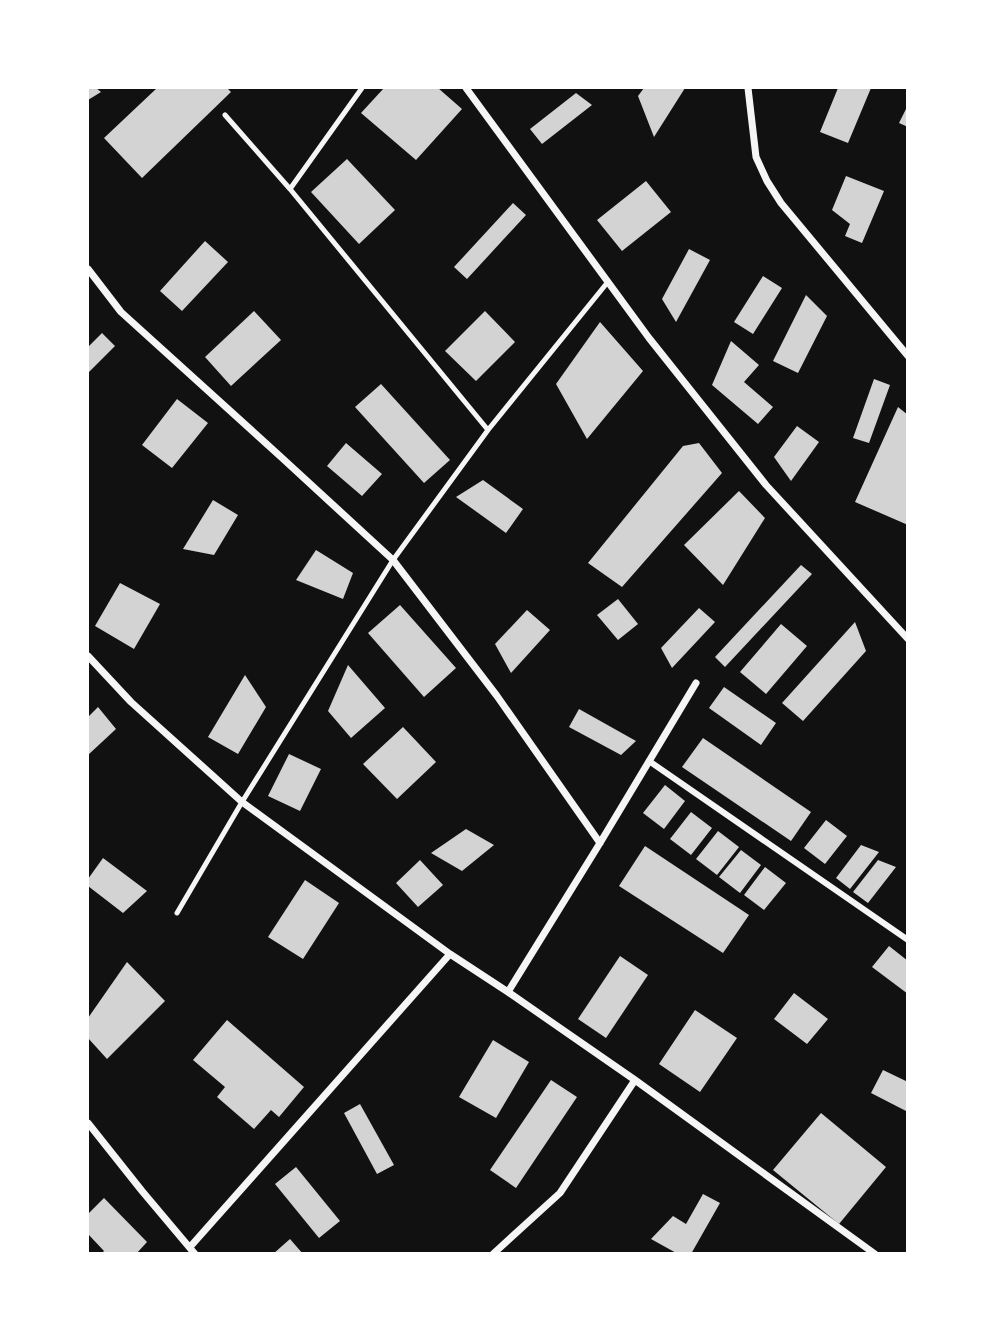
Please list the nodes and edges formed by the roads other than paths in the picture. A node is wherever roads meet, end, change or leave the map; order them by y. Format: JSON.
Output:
{"nodes":[{"id":1,"x":362,"y":88,"type":"edge"},
{"id":2,"x":466,"y":88,"type":"edge"},
{"id":3,"x":748,"y":88,"type":"edge"},
{"id":4,"x":225,"y":115,"type":"dead end"},
{"id":5,"x":290,"y":189,"type":"junction"},
{"id":6,"x":88,"y":269,"type":"edge"},
{"id":7,"x":607,"y":283,"type":"junction"},
{"id":8,"x":908,"y":356,"type":"edge"},
{"id":9,"x":488,"y":430,"type":"junction"},
{"id":10,"x":393,"y":560,"type":"junction"},
{"id":11,"x":908,"y":639,"type":"edge"},
{"id":12,"x":88,"y":656,"type":"edge"},
{"id":13,"x":696,"y":683,"type":"dead end"},
{"id":14,"x":649,"y":761,"type":"junction"},
{"id":15,"x":242,"y":802,"type":"junction"},
{"id":16,"x":600,"y":843,"type":"junction"},
{"id":17,"x":177,"y":913,"type":"dead end"},
{"id":18,"x":908,"y":940,"type":"edge"},
{"id":19,"x":450,"y":954,"type":"junction"},
{"id":20,"x":508,"y":992,"type":"junction"},
{"id":21,"x":635,"y":1080,"type":"junction"},
{"id":22,"x":88,"y":1123,"type":"edge"},
{"id":23,"x":192,"y":1250,"type":"edge"},
{"id":24,"x":493,"y":1254,"type":"edge"},
{"id":25,"x":875,"y":1254,"type":"edge"}],
"edges":[{"from":1,"to":5,"type":"lane"},
{"from":2,"to":7,"type":"street"},
{"from":3,"to":8,"type":"street"},
{"from":4,"to":5,"type":"lane"},
{"from":5,"to":9,"type":"lane"},
{"from":6,"to":10,"type":"street"},
{"from":7,"to":9,"type":"lane"},
{"from":7,"to":11,"type":"street"},
{"from":9,"to":10,"type":"lane"},
{"from":10,"to":15,"type":"lane"},
{"from":10,"to":16,"type":"street"},
{"from":12,"to":15,"type":"street"},
{"from":13,"to":14,"type":"street"},
{"from":14,"to":16,"type":"street"},
{"from":14,"to":18,"type":"street"},
{"from":15,"to":17,"type":"lane"},
{"from":15,"to":19,"type":"street"},
{"from":16,"to":20,"type":"street"},
{"from":19,"to":20,"type":"street"},
{"from":19,"to":23,"type":"street"},
{"from":20,"to":21,"type":"street"},
{"from":21,"to":24,"type":"street"},
{"from":21,"to":25,"type":"street"},
{"from":22,"to":23,"type":"street"}]}
